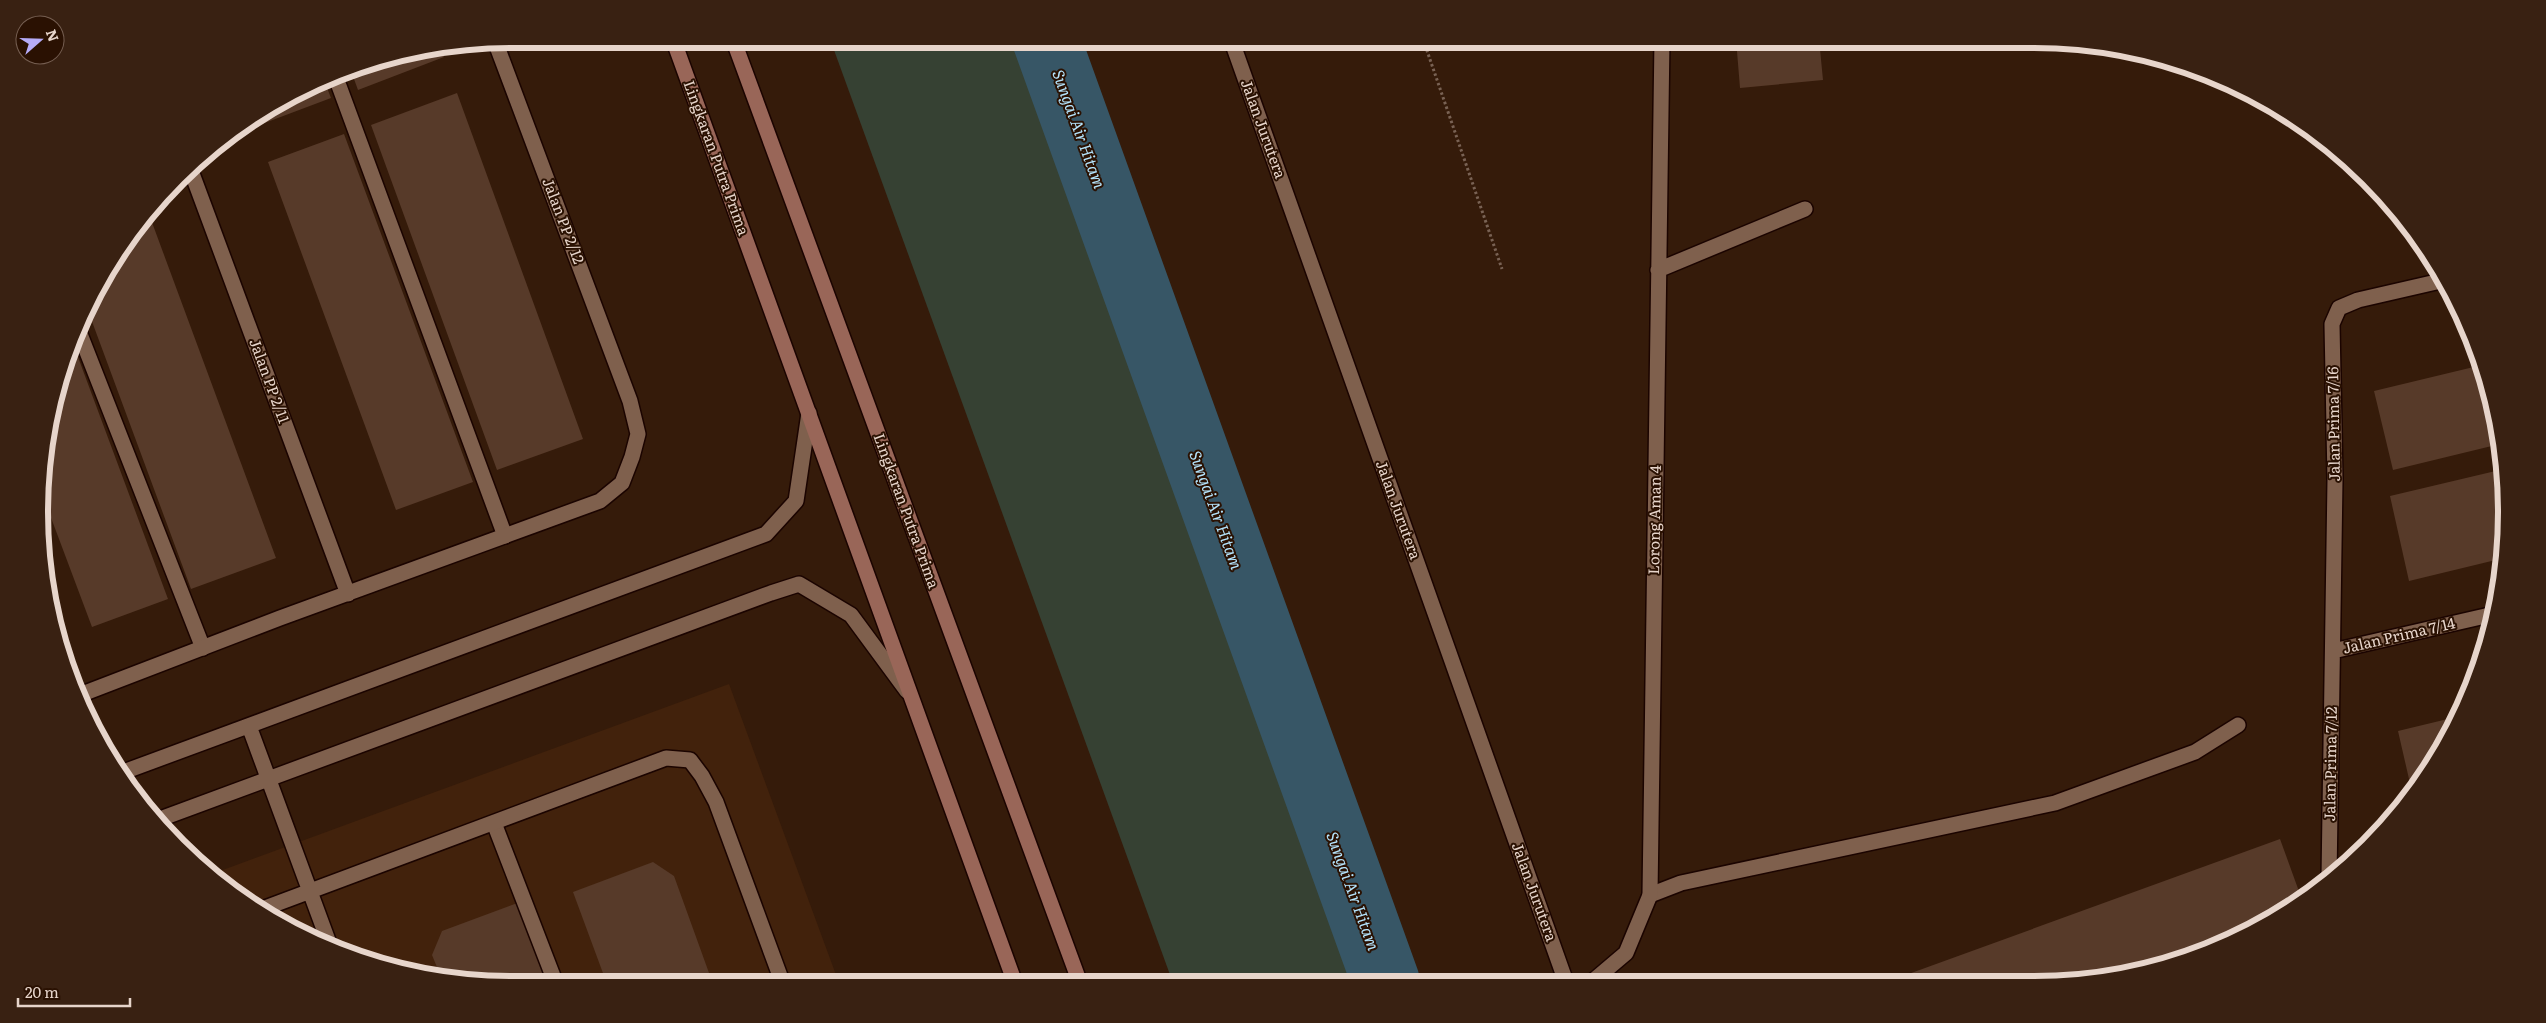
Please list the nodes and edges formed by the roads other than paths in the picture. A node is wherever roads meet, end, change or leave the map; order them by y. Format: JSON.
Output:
{"nodes":[{"id":1,"x":497,"y":48,"type":"edge"},
{"id":2,"x":676,"y":48,"type":"edge"},
{"id":3,"x":736,"y":48,"type":"edge"},
{"id":4,"x":1234,"y":48,"type":"edge"},
{"id":5,"x":1662,"y":48,"type":"edge"},
{"id":6,"x":337,"y":82,"type":"edge"},
{"id":7,"x":192,"y":175,"type":"edge"},
{"id":8,"x":1805,"y":209,"type":"dead end"},
{"id":9,"x":1658,"y":270,"type":"junction"},
{"id":10,"x":2437,"y":282,"type":"edge"},
{"id":11,"x":81,"y":338,"type":"edge"},
{"id":12,"x":809,"y":413,"type":"junction"},
{"id":13,"x":505,"y":536,"type":"junction"},
{"id":14,"x":348,"y":594,"type":"junction"},
{"id":15,"x":2487,"y":616,"type":"edge"},
{"id":16,"x":204,"y":648,"type":"junction"},
{"id":17,"x":2333,"y":651,"type":"junction"},
{"id":18,"x":85,"y":693,"type":"edge"},
{"id":19,"x":911,"y":696,"type":"junction"},
{"id":20,"x":2238,"y":725,"type":"dead end"},
{"id":21,"x":250,"y":726,"type":"junction"},
{"id":22,"x":127,"y":771,"type":"edge"},
{"id":23,"x":269,"y":779,"type":"junction"},
{"id":24,"x":163,"y":817,"type":"edge"},
{"id":25,"x":494,"y":823,"type":"junction"},
{"id":26,"x":2330,"y":869,"type":"edge"},
{"id":27,"x":310,"y":892,"type":"junction"},
{"id":28,"x":1650,"y":895,"type":"junction"},
{"id":29,"x":269,"y":907,"type":"edge"},
{"id":30,"x":327,"y":937,"type":"edge"},
{"id":31,"x":553,"y":976,"type":"edge"},
{"id":32,"x":780,"y":976,"type":"edge"},
{"id":33,"x":1011,"y":976,"type":"edge"},
{"id":34,"x":1077,"y":976,"type":"edge"},
{"id":35,"x":1564,"y":976,"type":"edge"},
{"id":36,"x":1601,"y":976,"type":"edge"}],
"edges":[{"from":1,"to":13,"type":"street","name":"Jalan PP 2/12"},
{"from":2,"to":12,"type":"main road","name":"Lingkaran Putra Prima"},
{"from":3,"to":34,"type":"main road","name":"Lingkaran Putra Prima"},
{"from":4,"to":35,"type":"street","name":"Jalan Jurutera"},
{"from":5,"to":9,"type":"street","name":"Lorong Aman 4"},
{"from":6,"to":13,"type":"street"},
{"from":7,"to":14,"type":"street","name":"Jalan PP 2/11"},
{"from":8,"to":9,"type":"street"},
{"from":9,"to":28,"type":"street","name":"Lorong Aman 4"},
{"from":10,"to":17,"type":"street","name":"Jalan Prima 7/16"},
{"from":11,"to":16,"type":"street"},
{"from":12,"to":19,"type":"main road","name":"Lingkaran Putra Prima"},
{"from":12,"to":21,"type":"street"},
{"from":13,"to":14,"type":"street","name":"Jalan PP 2/12"},
{"from":14,"to":16,"type":"street","name":"Jalan PP 2/12"},
{"from":15,"to":17,"type":"street","name":"Jalan Prima 7/14"},
{"from":16,"to":18,"type":"street","name":"Jalan PP 2/12"},
{"from":17,"to":26,"type":"street","name":"Jalan Prima 7/12"},
{"from":19,"to":23,"type":"street"},
{"from":19,"to":33,"type":"main road","name":"Lingkaran Putra Prima"},
{"from":20,"to":28,"type":"street"},
{"from":21,"to":22,"type":"street"},
{"from":21,"to":23,"type":"street"},
{"from":23,"to":24,"type":"street"},
{"from":23,"to":27,"type":"street"},
{"from":25,"to":27,"type":"street"},
{"from":25,"to":31,"type":"street"},
{"from":25,"to":32,"type":"street"},
{"from":27,"to":29,"type":"street"},
{"from":27,"to":30,"type":"street"},
{"from":28,"to":36,"type":"street","name":"Lorong Aman 4"}]}
